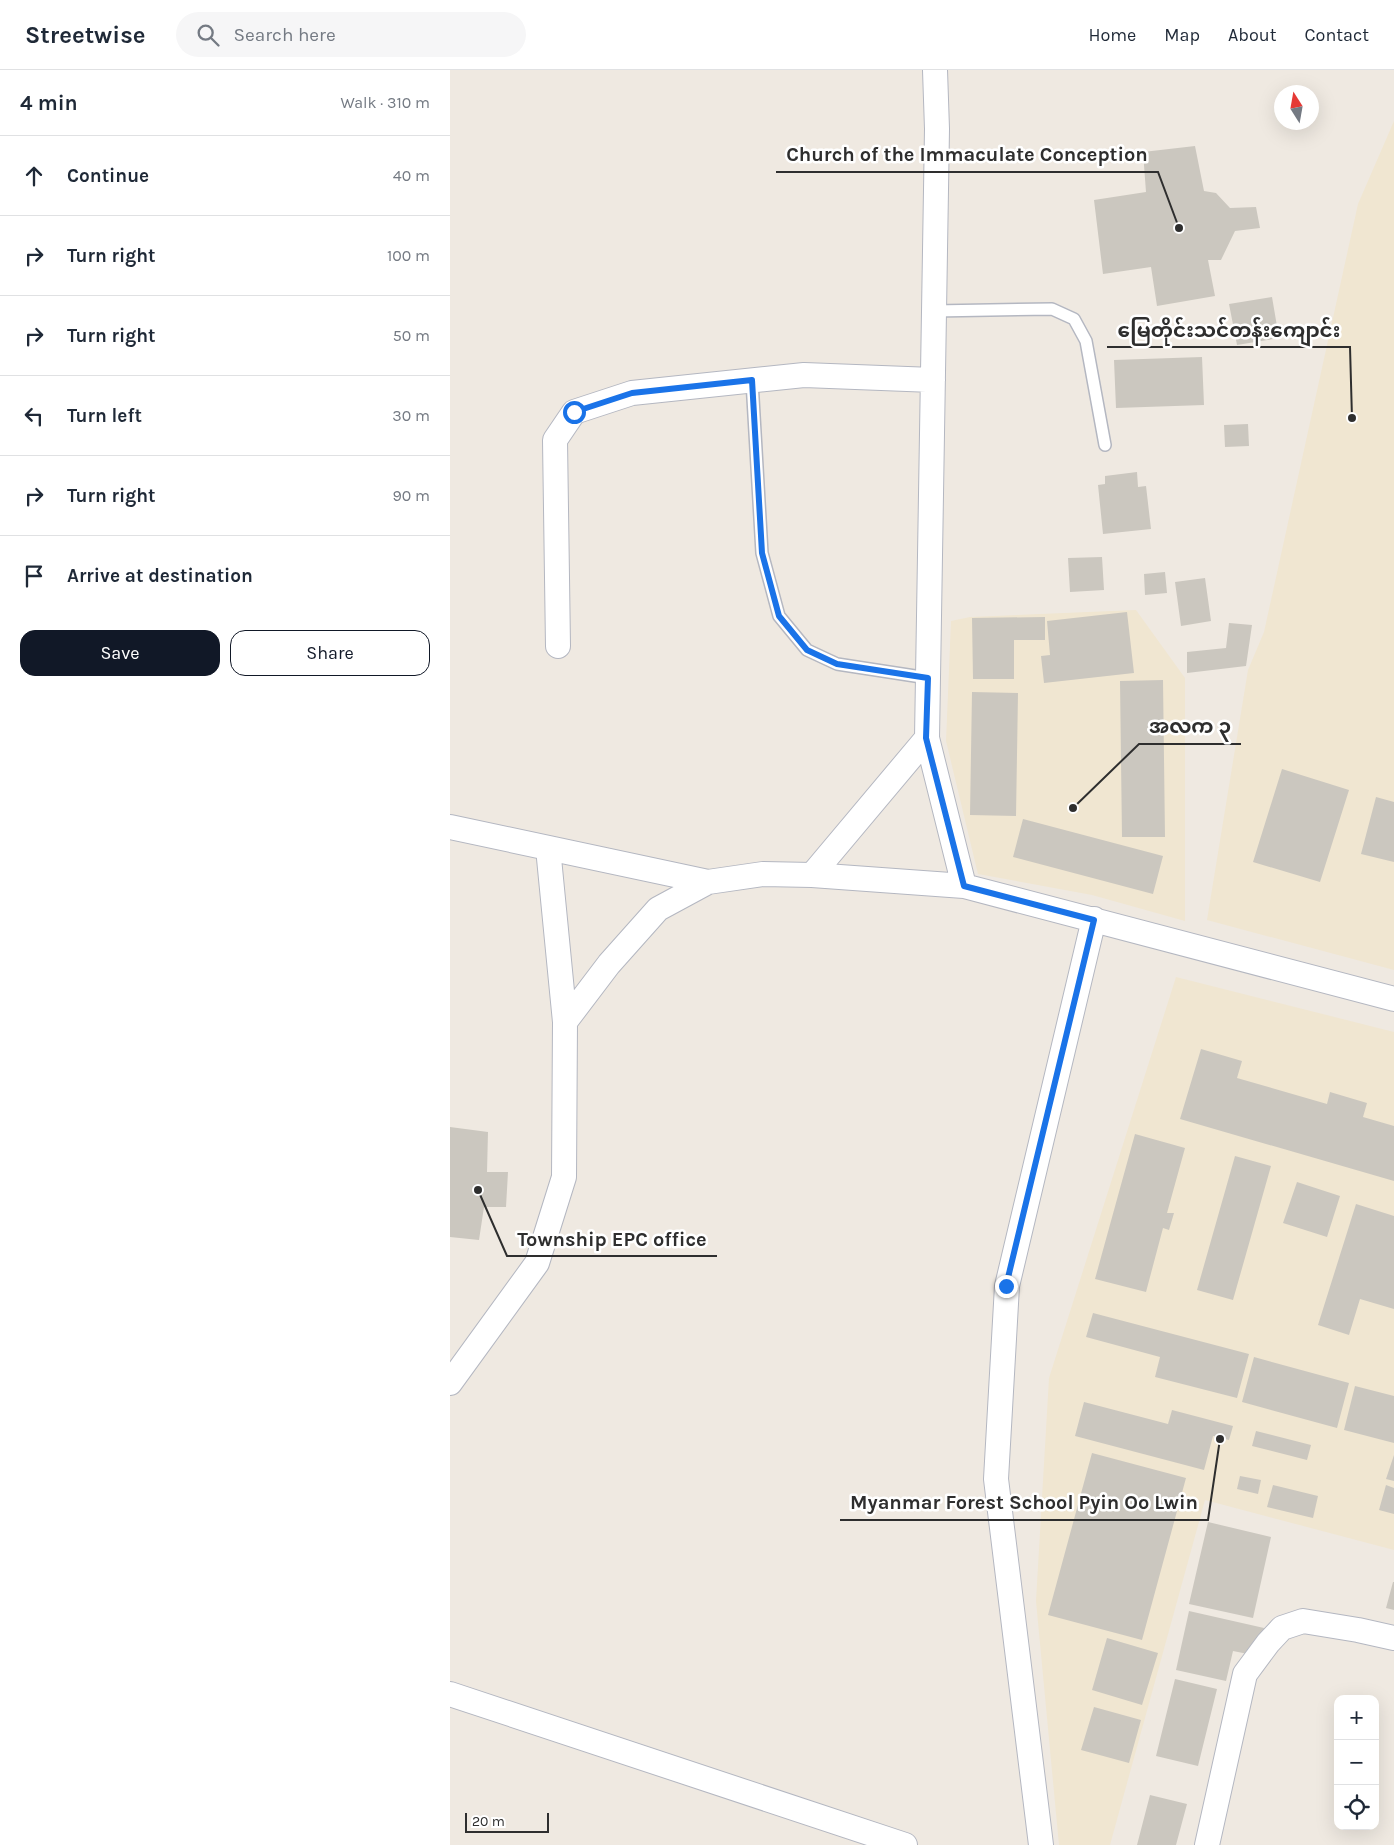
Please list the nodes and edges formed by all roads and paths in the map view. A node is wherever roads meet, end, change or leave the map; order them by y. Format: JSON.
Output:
{"nodes":[{"id":1,"x":935,"y":70,"type":"edge"},
{"id":2,"x":934,"y":311,"type":"junction"},
{"id":3,"x":752,"y":380,"type":"junction"},
{"id":4,"x":933,"y":380,"type":"junction"},
{"id":5,"x":1105,"y":445,"type":"dead end"},
{"id":6,"x":558,"y":646,"type":"dead end"},
{"id":7,"x":928,"y":678,"type":"junction"},
{"id":8,"x":926,"y":738,"type":"junction"},
{"id":9,"x":450,"y":828,"type":"edge"},
{"id":10,"x":548,"y":848,"type":"junction"},
{"id":11,"x":812,"y":875,"type":"junction"},
{"id":12,"x":708,"y":882,"type":"junction"},
{"id":13,"x":964,"y":886,"type":"junction"},
{"id":14,"x":1094,"y":920,"type":"junction"},
{"id":15,"x":1394,"y":999,"type":"edge"},
{"id":16,"x":565,"y":1022,"type":"junction"},
{"id":17,"x":450,"y":1383,"type":"edge"},
{"id":18,"x":1394,"y":1638,"type":"edge"},
{"id":19,"x":450,"y":1694,"type":"edge"},
{"id":20,"x":904,"y":1845,"type":"edge"},
{"id":21,"x":1040,"y":1845,"type":"edge"},
{"id":22,"x":1207,"y":1845,"type":"edge"}],
"edges":[{"from":1,"to":2,"type":"street"},
{"from":2,"to":4,"type":"street"},
{"from":2,"to":5,"type":"lane"},
{"from":3,"to":4,"type":"street"},
{"from":3,"to":6,"type":"street"},
{"from":3,"to":7,"type":"lane"},
{"from":4,"to":7,"type":"street"},
{"from":7,"to":8,"type":"street"},
{"from":8,"to":11,"type":"street"},
{"from":8,"to":13,"type":"street"},
{"from":9,"to":10,"type":"street"},
{"from":10,"to":12,"type":"street"},
{"from":10,"to":16,"type":"street"},
{"from":11,"to":12,"type":"street"},
{"from":11,"to":13,"type":"street"},
{"from":12,"to":16,"type":"street"},
{"from":13,"to":14,"type":"street"},
{"from":14,"to":15,"type":"street"},
{"from":14,"to":21,"type":"street"},
{"from":16,"to":17,"type":"street"},
{"from":18,"to":22,"type":"street"},
{"from":19,"to":20,"type":"street"}]}
